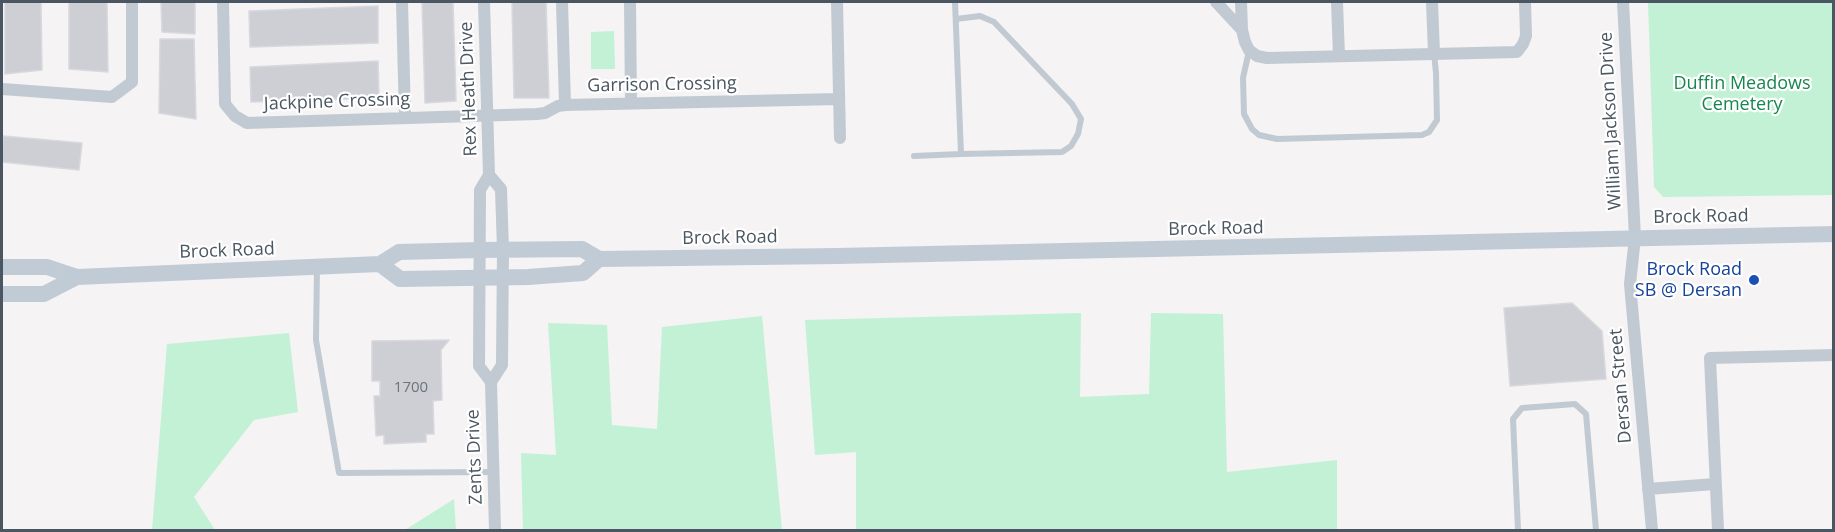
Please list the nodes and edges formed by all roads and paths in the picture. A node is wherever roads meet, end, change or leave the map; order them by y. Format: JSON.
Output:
{"nodes":[{"id":1,"x":132,"y":2,"type":"edge"},
{"id":2,"x":223,"y":2,"type":"edge"},
{"id":3,"x":402,"y":2,"type":"edge"},
{"id":4,"x":484,"y":2,"type":"edge"},
{"id":5,"x":562,"y":2,"type":"edge"},
{"id":6,"x":630,"y":2,"type":"edge"},
{"id":7,"x":837,"y":2,"type":"edge"},
{"id":8,"x":955,"y":2,"type":"edge"},
{"id":9,"x":1216,"y":2,"type":"edge"},
{"id":10,"x":1241,"y":2,"type":"edge"},
{"id":11,"x":1337,"y":2,"type":"edge"},
{"id":12,"x":1432,"y":2,"type":"edge"},
{"id":13,"x":1525,"y":2,"type":"edge"},
{"id":14,"x":1623,"y":2,"type":"edge"},
{"id":15,"x":956,"y":19,"type":"junction"},
{"id":16,"x":1242,"y":30,"type":"junction"},
{"id":17,"x":1249,"y":50,"type":"junction"},
{"id":18,"x":1434,"y":54,"type":"junction"},
{"id":19,"x":1339,"y":56,"type":"junction"},
{"id":20,"x":2,"y":89,"type":"edge"},
{"id":21,"x":839,"y":99,"type":"junction"},
{"id":22,"x":631,"y":103,"type":"junction"},
{"id":23,"x":565,"y":105,"type":"junction"},
{"id":24,"x":488,"y":116,"type":"junction"},
{"id":25,"x":405,"y":118,"type":"junction"},
{"id":26,"x":840,"y":138,"type":"dead end"},
{"id":27,"x":961,"y":154,"type":"junction"},
{"id":28,"x":914,"y":156,"type":"dead end"},
{"id":29,"x":489,"y":175,"type":"junction"},
{"id":30,"x":1833,"y":234,"type":"edge"},
{"id":31,"x":1635,"y":237,"type":"junction"},
{"id":32,"x":480,"y":250,"type":"junction"},
{"id":33,"x":503,"y":250,"type":"junction"},
{"id":34,"x":598,"y":259,"type":"junction"},
{"id":35,"x":380,"y":264,"type":"junction"},
{"id":36,"x":2,"y":267,"type":"edge"},
{"id":37,"x":316,"y":267,"type":"junction"},
{"id":38,"x":77,"y":277,"type":"junction"},
{"id":39,"x":479,"y":278,"type":"junction"},
{"id":40,"x":503,"y":278,"type":"junction"},
{"id":41,"x":2,"y":294,"type":"edge"},
{"id":42,"x":1833,"y":355,"type":"edge"},
{"id":43,"x":491,"y":382,"type":"junction"},
{"id":44,"x":494,"y":472,"type":"junction"},
{"id":45,"x":1715,"y":484,"type":"junction"},
{"id":46,"x":1648,"y":489,"type":"junction"},
{"id":47,"x":495,"y":531,"type":"edge"},
{"id":48,"x":1518,"y":531,"type":"edge"},
{"id":49,"x":1596,"y":531,"type":"edge"},
{"id":50,"x":1652,"y":531,"type":"edge"},
{"id":51,"x":1718,"y":531,"type":"edge"}],
"edges":[{"from":1,"to":20,"type":"street"},
{"from":2,"to":25,"type":"street","name":"Jackpine Crossing"},
{"from":3,"to":25,"type":"street"},
{"from":4,"to":24,"type":"street","name":"Rex Heath Drive"},
{"from":5,"to":23,"type":"street"},
{"from":6,"to":22,"type":"street"},
{"from":7,"to":21,"type":"street"},
{"from":8,"to":15,"type":"lane"},
{"from":9,"to":16,"type":"street"},
{"from":10,"to":16,"type":"street"},
{"from":11,"to":19,"type":"street"},
{"from":12,"to":18,"type":"street"},
{"from":13,"to":18,"type":"street"},
{"from":14,"to":31,"type":"street","name":"William Jackson Drive"},
{"from":15,"to":27,"type":"lane"},
{"from":15,"to":27,"type":"lane"},
{"from":16,"to":17,"type":"street"},
{"from":17,"to":18,"type":"lane"},
{"from":17,"to":19,"type":"street"},
{"from":18,"to":19,"type":"street"},
{"from":21,"to":22,"type":"street","name":"Garrison Crossing"},
{"from":21,"to":26,"type":"street"},
{"from":22,"to":23,"type":"street","name":"Garrison Crossing"},
{"from":23,"to":24,"type":"street","name":"Garrison Crossing"},
{"from":24,"to":25,"type":"street","name":"Jackpine Crossing"},
{"from":24,"to":29,"type":"street","name":"Rex Heath Drive"},
{"from":27,"to":28,"type":"lane"},
{"from":29,"to":32,"type":"street","name":"Rex Heath Drive"},
{"from":29,"to":33,"type":"street","name":"Rex Heath Drive"},
{"from":30,"to":31,"type":"main road","name":"Brock Road"},
{"from":31,"to":34,"type":"main road","name":"Brock Road"},
{"from":31,"to":46,"type":"street","name":"Dersan Street"},
{"from":32,"to":33,"type":"main road","name":"Brock Road"},
{"from":32,"to":35,"type":"main road","name":"Brock Road"},
{"from":32,"to":39,"type":"street","name":"Zents Drive"},
{"from":33,"to":34,"type":"main road","name":"Brock Road"},
{"from":33,"to":40,"type":"street","name":"Zents Drive"},
{"from":34,"to":40,"type":"main road","name":"Brock Road"},
{"from":35,"to":37,"type":"main road","name":"Brock Road"},
{"from":35,"to":39,"type":"main road","name":"Brock Road"},
{"from":36,"to":38,"type":"main road","name":"Brock Road"},
{"from":37,"to":38,"type":"main road","name":"Brock Road"},
{"from":37,"to":44,"type":"lane"},
{"from":38,"to":41,"type":"main road","name":"Brock Road"},
{"from":39,"to":40,"type":"main road","name":"Brock Road"},
{"from":39,"to":43,"type":"street","name":"Zents Drive"},
{"from":40,"to":43,"type":"street","name":"Zents Drive"},
{"from":42,"to":45,"type":"street"},
{"from":43,"to":44,"type":"street","name":"Zents Drive"},
{"from":44,"to":47,"type":"street","name":"Zents Drive"},
{"from":45,"to":46,"type":"street"},
{"from":45,"to":51,"type":"street"},
{"from":46,"to":50,"type":"street","name":"Dersan Street"},
{"from":48,"to":49,"type":"lane"}]}
